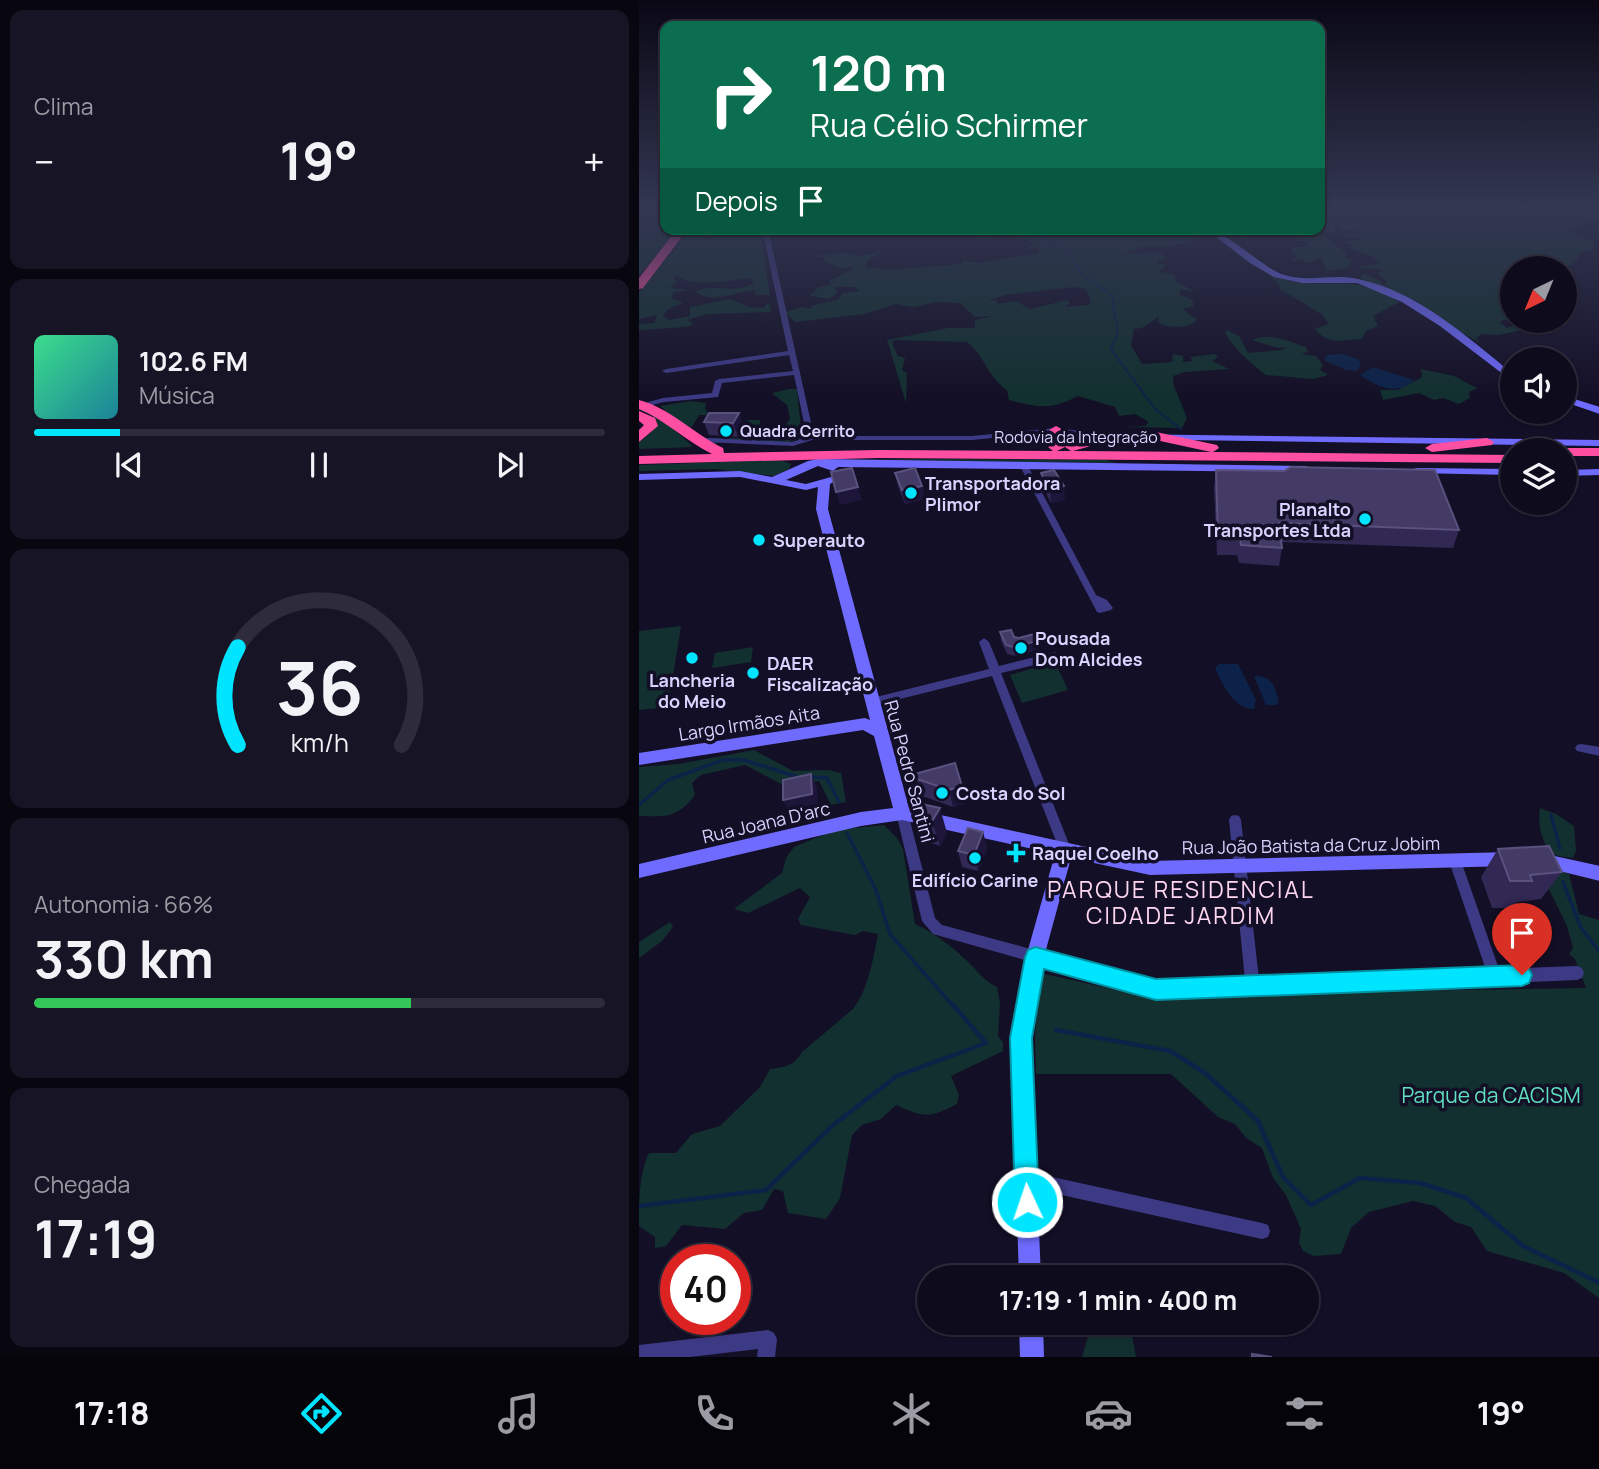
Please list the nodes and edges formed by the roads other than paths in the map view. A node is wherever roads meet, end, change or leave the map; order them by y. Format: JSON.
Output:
{"nodes":[{"id":1,"x":774,"y":272,"type":"edge"},
{"id":2,"x":1278,"y":272,"type":"edge"},
{"id":3,"x":791,"y":353,"type":"junction"},
{"id":4,"x":1500,"y":368,"type":"edge"},
{"id":5,"x":666,"y":371,"type":"dead end"},
{"id":6,"x":795,"y":373,"type":"junction"},
{"id":7,"x":1577,"y":403,"type":"edge"},
{"id":8,"x":641,"y":408,"type":"edge"},
{"id":9,"x":1599,"y":411,"type":"edge"},
{"id":10,"x":1056,"y":430,"type":"junction"},
{"id":11,"x":1156,"y":436,"type":"junction"},
{"id":12,"x":1116,"y":437,"type":"junction"},
{"id":13,"x":639,"y":438,"type":"edge"},
{"id":14,"x":811,"y":438,"type":"junction"},
{"id":15,"x":1487,"y":442,"type":"junction"},
{"id":16,"x":1599,"y":443,"type":"edge"},
{"id":17,"x":713,"y":445,"type":"junction"},
{"id":18,"x":1056,"y":449,"type":"junction"},
{"id":19,"x":1220,"y":449,"type":"junction"},
{"id":20,"x":1376,"y":450,"type":"junction"},
{"id":21,"x":639,"y":452,"type":"edge"},
{"id":22,"x":1500,"y":452,"type":"edge"},
{"id":23,"x":1577,"y":452,"type":"edge"},
{"id":24,"x":1599,"y":452,"type":"edge"},
{"id":25,"x":869,"y":454,"type":"junction"},
{"id":26,"x":1104,"y":455,"type":"junction"},
{"id":27,"x":766,"y":456,"type":"junction"},
{"id":28,"x":1577,"y":459,"type":"edge"},
{"id":29,"x":1599,"y":459,"type":"edge"},
{"id":30,"x":639,"y":460,"type":"edge"},
{"id":31,"x":1500,"y":460,"type":"edge"},
{"id":32,"x":1396,"y":464,"type":"junction"},
{"id":33,"x":902,"y":466,"type":"junction"},
{"id":34,"x":1024,"y":466,"type":"junction"},
{"id":35,"x":1129,"y":466,"type":"junction"},
{"id":36,"x":1500,"y":470,"type":"edge"},
{"id":37,"x":795,"y":471,"type":"junction"},
{"id":38,"x":832,"y":472,"type":"junction"},
{"id":39,"x":1577,"y":472,"type":"edge"},
{"id":40,"x":1599,"y":472,"type":"edge"},
{"id":41,"x":639,"y":477,"type":"edge"},
{"id":42,"x":764,"y":479,"type":"junction"},
{"id":43,"x":801,"y":486,"type":"junction"},
{"id":44,"x":822,"y":509,"type":"junction"},
{"id":45,"x":1093,"y":597,"type":"dead end"},
{"id":46,"x":984,"y":642,"type":"dead end"},
{"id":47,"x":1055,"y":656,"type":"dead end"},
{"id":48,"x":995,"y":671,"type":"junction"},
{"id":49,"x":871,"y":713,"type":"junction"},
{"id":50,"x":1581,"y":748,"type":"dead end"},
{"id":51,"x":1599,"y":752,"type":"edge"},
{"id":52,"x":639,"y":760,"type":"edge"},
{"id":53,"x":895,"y":792,"type":"junction"},
{"id":54,"x":902,"y":813,"type":"junction"},
{"id":55,"x":861,"y":819,"type":"junction"},
{"id":56,"x":1235,"y":820,"type":"dead end"},
{"id":57,"x":1065,"y":849,"type":"junction"},
{"id":58,"x":1455,"y":861,"type":"junction"},
{"id":59,"x":1240,"y":866,"type":"junction"},
{"id":60,"x":639,"y":871,"type":"edge"},
{"id":61,"x":1599,"y":874,"type":"edge"},
{"id":62,"x":1035,"y":957,"type":"junction"},
{"id":63,"x":1577,"y":973,"type":"dead end"},
{"id":64,"x":1495,"y":976,"type":"junction"},
{"id":65,"x":1253,"y":986,"type":"junction"},
{"id":66,"x":1026,"y":1179,"type":"junction"},
{"id":67,"x":1262,"y":1231,"type":"dead end"},
{"id":68,"x":1029,"y":1265,"type":"edge"},
{"id":69,"x":1031,"y":1335,"type":"edge"},
{"id":70,"x":639,"y":1354,"type":"edge"},
{"id":71,"x":766,"y":1357,"type":"edge"},
{"id":72,"x":1032,"y":1357,"type":"edge"}],
"edges":[{"from":1,"to":3,"type":"street"},
{"from":2,"to":4,"type":"street"},
{"from":3,"to":5,"type":"street"},
{"from":3,"to":6,"type":"street"},
{"from":6,"to":8,"type":"street"},
{"from":6,"to":14,"type":"street"},
{"from":7,"to":9,"type":"street"},
{"from":8,"to":13,"type":"highway"},
{"from":8,"to":17,"type":"highway"},
{"from":10,"to":12,"type":"street"},
{"from":10,"to":14,"type":"street"},
{"from":10,"to":18,"type":"highway"},
{"from":11,"to":12,"type":"street"},
{"from":11,"to":15,"type":"street"},
{"from":11,"to":19,"type":"highway"},
{"from":12,"to":18,"type":"highway"},
{"from":14,"to":17,"type":"street"},
{"from":15,"to":16,"type":"street"},
{"from":15,"to":20,"type":"highway"},
{"from":17,"to":18,"type":"highway","name":"Rodovia da Integração"},
{"from":17,"to":21,"type":"highway","name":"Rodovia da Integração"},
{"from":18,"to":19,"type":"highway","name":"Rodovia da Integração"},
{"from":19,"to":20,"type":"highway","name":"Rodovia da Integração"},
{"from":20,"to":22,"type":"highway","name":"Rodovia da Integração"},
{"from":23,"to":24,"type":"highway"},
{"from":25,"to":26,"type":"highway","name":"Rodovia da Integração"},
{"from":25,"to":27,"type":"highway","name":"Rodovia da Integração"},
{"from":25,"to":38,"type":"highway"},
{"from":26,"to":32,"type":"highway","name":"Rodovia da Integração"},
{"from":26,"to":35,"type":"highway"},
{"from":27,"to":30,"type":"highway","name":"Rodovia da Integração"},
{"from":27,"to":37,"type":"highway"},
{"from":28,"to":29,"type":"highway"},
{"from":31,"to":32,"type":"highway","name":"Rodovia da Integração"},
{"from":32,"to":35,"type":"street"},
{"from":32,"to":36,"type":"highway"},
{"from":33,"to":34,"type":"street"},
{"from":33,"to":38,"type":"street"},
{"from":33,"to":38,"type":"street"},
{"from":34,"to":35,"type":"street"},
{"from":34,"to":45,"type":"street"},
{"from":37,"to":38,"type":"street"},
{"from":37,"to":42,"type":"street"},
{"from":37,"to":43,"type":"street","name":"Rua Pedro Santini"},
{"from":38,"to":43,"type":"street"},
{"from":38,"to":44,"type":"street","name":"Rua Pedro Santini"},
{"from":39,"to":40,"type":"street"},
{"from":41,"to":42,"type":"street"},
{"from":42,"to":43,"type":"street"},
{"from":43,"to":44,"type":"street","name":"Rua Pedro Santini"},
{"from":44,"to":49,"type":"street","name":"Rua Pedro Santini"},
{"from":46,"to":48,"type":"street"},
{"from":47,"to":48,"type":"street"},
{"from":48,"to":49,"type":"street"},
{"from":48,"to":57,"type":"street"},
{"from":49,"to":52,"type":"street","name":"Largo Irmãos Aita"},
{"from":49,"to":53,"type":"street","name":"Rua Pedro Santini"},
{"from":50,"to":51,"type":"street"},
{"from":53,"to":54,"type":"street","name":"Rua Pedro Santini"},
{"from":53,"to":55,"type":"street"},
{"from":54,"to":55,"type":"street","name":"Rua Joana D'arc"},
{"from":54,"to":57,"type":"street","name":"Rua João Batista da Cruz Jobim"},
{"from":54,"to":62,"type":"street","name":"Rua Pedro Santini"},
{"from":55,"to":60,"type":"street","name":"Rua Joana D'arc"},
{"from":56,"to":59,"type":"street"},
{"from":57,"to":59,"type":"street","name":"Rua João Batista da Cruz Jobim"},
{"from":57,"to":62,"type":"street"},
{"from":58,"to":59,"type":"street","name":"Rua João Batista da Cruz Jobim"},
{"from":58,"to":61,"type":"street","name":"Rua João Batista da Cruz Jobim"},
{"from":58,"to":64,"type":"street"},
{"from":59,"to":65,"type":"street"},
{"from":62,"to":65,"type":"street"},
{"from":62,"to":66,"type":"street"},
{"from":63,"to":64,"type":"street"},
{"from":64,"to":65,"type":"street"},
{"from":66,"to":67,"type":"street"},
{"from":66,"to":68,"type":"street"},
{"from":69,"to":72,"type":"street"},
{"from":70,"to":71,"type":"street"}]}
